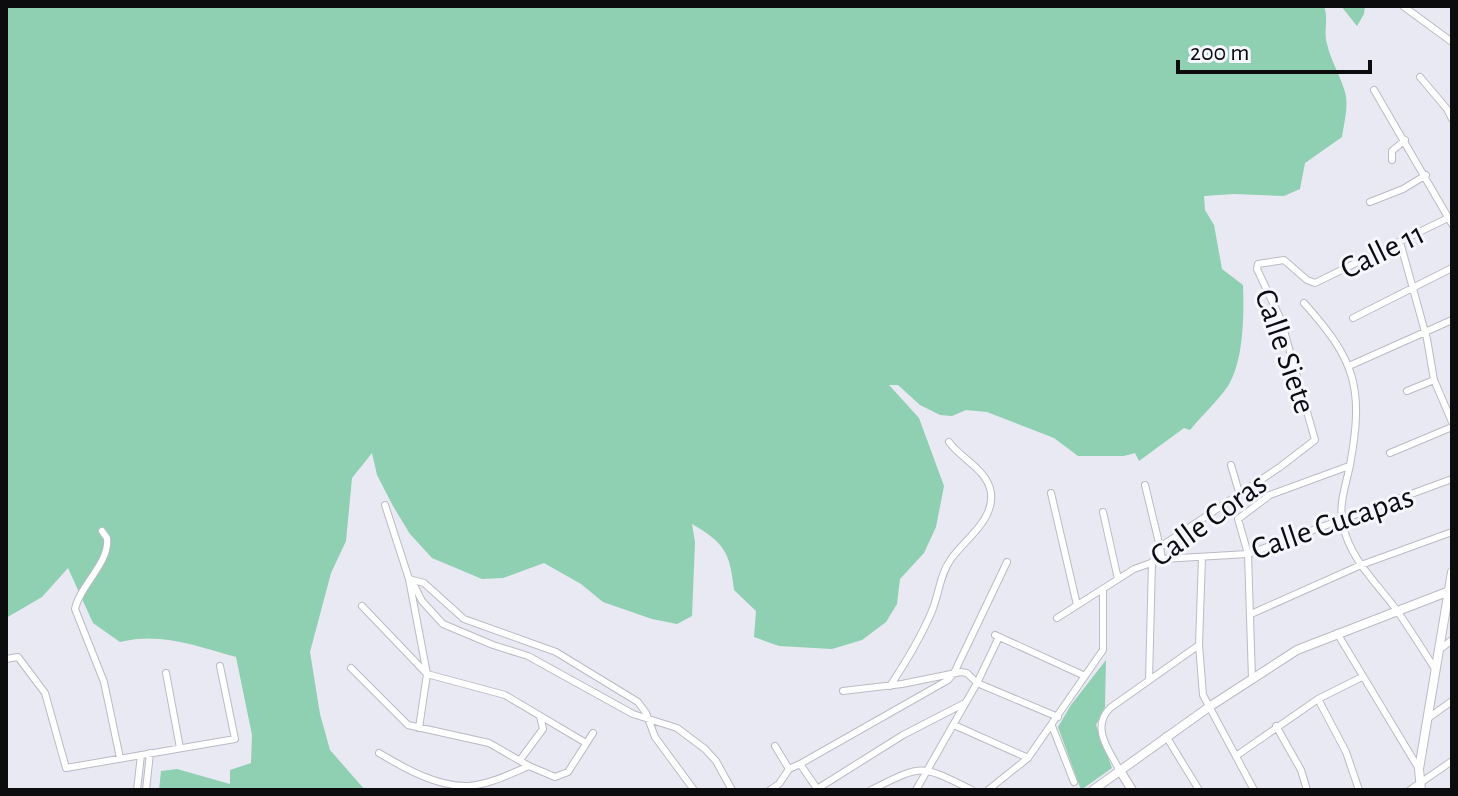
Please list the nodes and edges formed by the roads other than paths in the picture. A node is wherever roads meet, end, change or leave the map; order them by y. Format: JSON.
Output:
{"nodes":[{"id":1,"x":1403,"y":6,"type":"edge"},
{"id":2,"x":1452,"y":42,"type":"edge"},
{"id":3,"x":1420,"y":77,"type":"dead end"},
{"id":4,"x":1374,"y":90,"type":"dead end"},
{"id":5,"x":1452,"y":119,"type":"edge"},
{"id":6,"x":1405,"y":140,"type":"junction"},
{"id":7,"x":1392,"y":160,"type":"dead end"},
{"id":8,"x":1426,"y":175,"type":"junction"},
{"id":9,"x":1370,"y":202,"type":"dead end"},
{"id":10,"x":1451,"y":220,"type":"edge"},
{"id":11,"x":1400,"y":242,"type":"junction"},
{"id":12,"x":1258,"y":264,"type":"joint"},
{"id":13,"x":1452,"y":268,"type":"edge"},
{"id":14,"x":1414,"y":286,"type":"junction"},
{"id":15,"x":1304,"y":303,"type":"dead end"},
{"id":16,"x":1353,"y":318,"type":"dead end"},
{"id":17,"x":1452,"y":320,"type":"edge"},
{"id":18,"x":1425,"y":331,"type":"junction"},
{"id":19,"x":1349,"y":366,"type":"junction"},
{"id":20,"x":1434,"y":380,"type":"junction"},
{"id":21,"x":1407,"y":391,"type":"dead end"},
{"id":22,"x":1452,"y":424,"type":"edge"},
{"id":23,"x":1315,"y":440,"type":"joint"},
{"id":24,"x":949,"y":442,"type":"dead end"},
{"id":25,"x":1390,"y":453,"type":"dead end"},
{"id":26,"x":1231,"y":465,"type":"dead end"},
{"id":27,"x":1349,"y":466,"type":"junction"},
{"id":28,"x":1452,"y":479,"type":"edge"},
{"id":29,"x":1145,"y":485,"type":"dead end"},
{"id":30,"x":1239,"y":492,"type":"junction"},
{"id":31,"x":1051,"y":493,"type":"dead end"},
{"id":32,"x":385,"y":505,"type":"dead end"},
{"id":33,"x":1103,"y":512,"type":"dead end"},
{"id":34,"x":1342,"y":522,"type":"junction"},
{"id":35,"x":102,"y":531,"type":"dead end"},
{"id":36,"x":1452,"y":532,"type":"edge"},
{"id":37,"x":1160,"y":547,"type":"junction"},
{"id":38,"x":1248,"y":554,"type":"junction"},
{"id":39,"x":1202,"y":557,"type":"junction"},
{"id":40,"x":1162,"y":559,"type":"junction"},
{"id":41,"x":1007,"y":562,"type":"dead end"},
{"id":42,"x":1152,"y":562,"type":"junction"},
{"id":43,"x":1361,"y":565,"type":"junction"},
{"id":44,"x":1452,"y":572,"type":"edge"},
{"id":45,"x":1118,"y":579,"type":"junction"},
{"id":46,"x":409,"y":582,"type":"junction"},
{"id":47,"x":1103,"y":589,"type":"junction"},
{"id":48,"x":1450,"y":590,"type":"edge"},
{"id":49,"x":1077,"y":605,"type":"junction"},
{"id":50,"x":362,"y":606,"type":"dead end"},
{"id":51,"x":1397,"y":610,"type":"junction"},
{"id":52,"x":1251,"y":614,"type":"junction"},
{"id":53,"x":1057,"y":618,"type":"dead end"},
{"id":54,"x":1337,"y":633,"type":"junction"},
{"id":55,"x":1452,"y":640,"type":"edge"},
{"id":56,"x":1199,"y":645,"type":"junction"},
{"id":57,"x":1437,"y":651,"type":"junction"},
{"id":58,"x":6,"y":659,"type":"edge"},
{"id":59,"x":220,"y":666,"type":"dead end"},
{"id":60,"x":351,"y":668,"type":"dead end"},
{"id":61,"x":580,"y":668,"type":"junction"},
{"id":62,"x":1435,"y":669,"type":"junction"},
{"id":63,"x":166,"y":673,"type":"dead end"},
{"id":64,"x":954,"y":673,"type":"junction"},
{"id":65,"x":427,"y":674,"type":"junction"},
{"id":66,"x":1085,"y":676,"type":"junction"},
{"id":67,"x":1362,"y":677,"type":"junction"},
{"id":68,"x":1252,"y":679,"type":"junction"},
{"id":69,"x":574,"y":680,"type":"junction"},
{"id":70,"x":1149,"y":680,"type":"junction"},
{"id":71,"x":977,"y":683,"type":"junction"},
{"id":72,"x":890,"y":686,"type":"junction"},
{"id":73,"x":843,"y":691,"type":"dead end"},
{"id":74,"x":1318,"y":699,"type":"junction"},
{"id":75,"x":1452,"y":701,"type":"edge"},
{"id":76,"x":965,"y":703,"type":"junction"},
{"id":77,"x":1209,"y":707,"type":"junction"},
{"id":78,"x":538,"y":713,"type":"junction"},
{"id":79,"x":1058,"y":717,"type":"junction"},
{"id":80,"x":1427,"y":719,"type":"junction"},
{"id":81,"x":652,"y":720,"type":"junction"},
{"id":82,"x":954,"y":725,"type":"junction"},
{"id":83,"x":1052,"y":726,"type":"junction"},
{"id":84,"x":1276,"y":726,"type":"junction"},
{"id":85,"x":419,"y":728,"type":"junction"},
{"id":86,"x":593,"y":733,"type":"dead end"},
{"id":87,"x":1166,"y":736,"type":"junction"},
{"id":88,"x":586,"y":743,"type":"junction"},
{"id":89,"x":775,"y":746,"type":"dead end"},
{"id":90,"x":180,"y":748,"type":"junction"},
{"id":91,"x":150,"y":753,"type":"junction"},
{"id":92,"x":379,"y":753,"type":"dead end"},
{"id":93,"x":141,"y":755,"type":"junction"},
{"id":94,"x":1236,"y":756,"type":"junction"},
{"id":95,"x":120,"y":758,"type":"junction"},
{"id":96,"x":1028,"y":758,"type":"junction"},
{"id":97,"x":520,"y":760,"type":"junction"},
{"id":98,"x":1452,"y":761,"type":"edge"},
{"id":99,"x":800,"y":764,"type":"junction"},
{"id":100,"x":529,"y":766,"type":"junction"},
{"id":101,"x":928,"y":768,"type":"junction"},
{"id":102,"x":789,"y":769,"type":"junction"},
{"id":103,"x":1119,"y":769,"type":"junction"},
{"id":104,"x":1419,"y":769,"type":"junction"},
{"id":105,"x":442,"y":781,"type":"junction"},
{"id":106,"x":1074,"y":782,"type":"dead end"},
{"id":107,"x":1420,"y":787,"type":"edge"},
{"id":108,"x":817,"y":789,"type":"edge"},
{"id":109,"x":137,"y":790,"type":"edge"},
{"id":110,"x":146,"y":790,"type":"edge"},
{"id":111,"x":441,"y":790,"type":"edge"},
{"id":112,"x":694,"y":790,"type":"edge"},
{"id":113,"x":732,"y":790,"type":"edge"},
{"id":114,"x":770,"y":790,"type":"edge"},
{"id":115,"x":871,"y":790,"type":"edge"},
{"id":116,"x":916,"y":790,"type":"edge"},
{"id":117,"x":972,"y":790,"type":"edge"},
{"id":118,"x":988,"y":790,"type":"edge"},
{"id":119,"x":1093,"y":790,"type":"edge"},
{"id":120,"x":1132,"y":790,"type":"edge"},
{"id":121,"x":1199,"y":790,"type":"edge"},
{"id":122,"x":1254,"y":790,"type":"edge"},
{"id":123,"x":1307,"y":790,"type":"edge"},
{"id":124,"x":1359,"y":790,"type":"edge"},
{"id":125,"x":1410,"y":790,"type":"edge"}],
"edges":[{"from":1,"to":2,"type":"street"},
{"from":3,"to":5,"type":"street"},
{"from":4,"to":6,"type":"street"},
{"from":6,"to":7,"type":"street"},
{"from":6,"to":8,"type":"street"},
{"from":8,"to":9,"type":"street"},
{"from":8,"to":10,"type":"street"},
{"from":10,"to":11,"type":"street","name":"Calle 11"},
{"from":11,"to":12,"type":"street","name":"Calle 11"},
{"from":11,"to":14,"type":"street"},
{"from":12,"to":23,"type":"street","name":"Calle Siete"},
{"from":13,"to":14,"type":"street"},
{"from":14,"to":16,"type":"street"},
{"from":14,"to":18,"type":"street"},
{"from":15,"to":19,"type":"street"},
{"from":17,"to":18,"type":"street"},
{"from":18,"to":19,"type":"street"},
{"from":18,"to":20,"type":"street"},
{"from":19,"to":27,"type":"street"},
{"from":20,"to":21,"type":"street"},
{"from":20,"to":22,"type":"street"},
{"from":22,"to":25,"type":"street"},
{"from":23,"to":30,"type":"street","name":"Calle Coras"},
{"from":24,"to":72,"type":"street"},
{"from":26,"to":30,"type":"street"},
{"from":27,"to":34,"type":"street"},
{"from":27,"to":38,"type":"street","name":"Calle Coras"},
{"from":28,"to":34,"type":"street","name":"Calle Cucapas"},
{"from":29,"to":37,"type":"street"},
{"from":30,"to":37,"type":"street","name":"Calle Coras"},
{"from":31,"to":49,"type":"street"},
{"from":32,"to":46,"type":"street"},
{"from":33,"to":45,"type":"street"},
{"from":34,"to":38,"type":"street","name":"Calle Cucapas"},
{"from":34,"to":43,"type":"street"},
{"from":35,"to":95,"type":"street"},
{"from":36,"to":43,"type":"street"},
{"from":37,"to":40,"type":"street","name":"Calle Coras"},
{"from":38,"to":39,"type":"street","name":"Calle Cucapas"},
{"from":38,"to":52,"type":"street"},
{"from":39,"to":40,"type":"street","name":"Calle Cucapas"},
{"from":39,"to":56,"type":"street"},
{"from":40,"to":42,"type":"street","name":"Calle Coras"},
{"from":41,"to":64,"type":"street"},
{"from":42,"to":45,"type":"street","name":"Calle Coras"},
{"from":42,"to":70,"type":"street"},
{"from":43,"to":51,"type":"street"},
{"from":43,"to":52,"type":"street"},
{"from":44,"to":48,"type":"main road"},
{"from":45,"to":47,"type":"street","name":"Calle Coras"},
{"from":46,"to":61,"type":"street"},
{"from":46,"to":65,"type":"street"},
{"from":46,"to":69,"type":"street"},
{"from":47,"to":49,"type":"street","name":"Calle Coras"},
{"from":47,"to":66,"type":"street"},
{"from":48,"to":51,"type":"main road"},
{"from":48,"to":57,"type":"main road"},
{"from":49,"to":53,"type":"street","name":"Calle Coras"},
{"from":50,"to":65,"type":"street"},
{"from":51,"to":54,"type":"main road"},
{"from":51,"to":62,"type":"street"},
{"from":52,"to":68,"type":"street"},
{"from":54,"to":67,"type":"street"},
{"from":54,"to":68,"type":"main road"},
{"from":55,"to":57,"type":"street"},
{"from":56,"to":70,"type":"street"},
{"from":56,"to":77,"type":"street"},
{"from":57,"to":62,"type":"main road"},
{"from":58,"to":95,"type":"street"},
{"from":59,"to":90,"type":"street"},
{"from":60,"to":85,"type":"street"},
{"from":61,"to":69,"type":"street"},
{"from":61,"to":81,"type":"street"},
{"from":62,"to":80,"type":"main road"},
{"from":63,"to":90,"type":"street"},
{"from":64,"to":71,"type":"street"},
{"from":64,"to":72,"type":"street"},
{"from":64,"to":99,"type":"street"},
{"from":65,"to":78,"type":"street"},
{"from":65,"to":85,"type":"street"},
{"from":66,"to":71,"type":"street"},
{"from":66,"to":79,"type":"street"},
{"from":67,"to":74,"type":"street"},
{"from":67,"to":104,"type":"street"},
{"from":68,"to":77,"type":"main road"},
{"from":69,"to":81,"type":"street"},
{"from":70,"to":103,"type":"street"},
{"from":71,"to":76,"type":"street"},
{"from":71,"to":79,"type":"street"},
{"from":72,"to":73,"type":"street"},
{"from":74,"to":84,"type":"street"},
{"from":74,"to":124,"type":"street"},
{"from":75,"to":80,"type":"street"},
{"from":76,"to":82,"type":"street"},
{"from":76,"to":108,"type":"street"},
{"from":77,"to":87,"type":"main road"},
{"from":77,"to":94,"type":"street"},
{"from":78,"to":88,"type":"street"},
{"from":78,"to":97,"type":"street"},
{"from":79,"to":83,"type":"street"},
{"from":80,"to":104,"type":"main road"},
{"from":81,"to":112,"type":"street"},
{"from":81,"to":113,"type":"street"},
{"from":82,"to":96,"type":"street"},
{"from":82,"to":101,"type":"street"},
{"from":83,"to":96,"type":"street"},
{"from":83,"to":106,"type":"street"},
{"from":84,"to":94,"type":"street"},
{"from":84,"to":123,"type":"street"},
{"from":85,"to":97,"type":"street"},
{"from":86,"to":88,"type":"street"},
{"from":87,"to":103,"type":"main road"},
{"from":87,"to":121,"type":"street"},
{"from":88,"to":100,"type":"street"},
{"from":89,"to":102,"type":"street"},
{"from":90,"to":91,"type":"street"},
{"from":91,"to":93,"type":"street"},
{"from":91,"to":110,"type":"street"},
{"from":92,"to":105,"type":"street"},
{"from":93,"to":95,"type":"street"},
{"from":93,"to":109,"type":"street"},
{"from":94,"to":122,"type":"street"},
{"from":96,"to":118,"type":"street"},
{"from":97,"to":100,"type":"street"},
{"from":98,"to":107,"type":"street"},
{"from":99,"to":102,"type":"street"},
{"from":99,"to":108,"type":"street"},
{"from":100,"to":105,"type":"street"},
{"from":101,"to":115,"type":"street"},
{"from":101,"to":116,"type":"street"},
{"from":101,"to":117,"type":"street"},
{"from":102,"to":114,"type":"street"},
{"from":103,"to":119,"type":"main road"},
{"from":103,"to":120,"type":"main road"},
{"from":104,"to":107,"type":"main road"},
{"from":105,"to":111,"type":"street"},
{"from":107,"to":125,"type":"street"}]}
